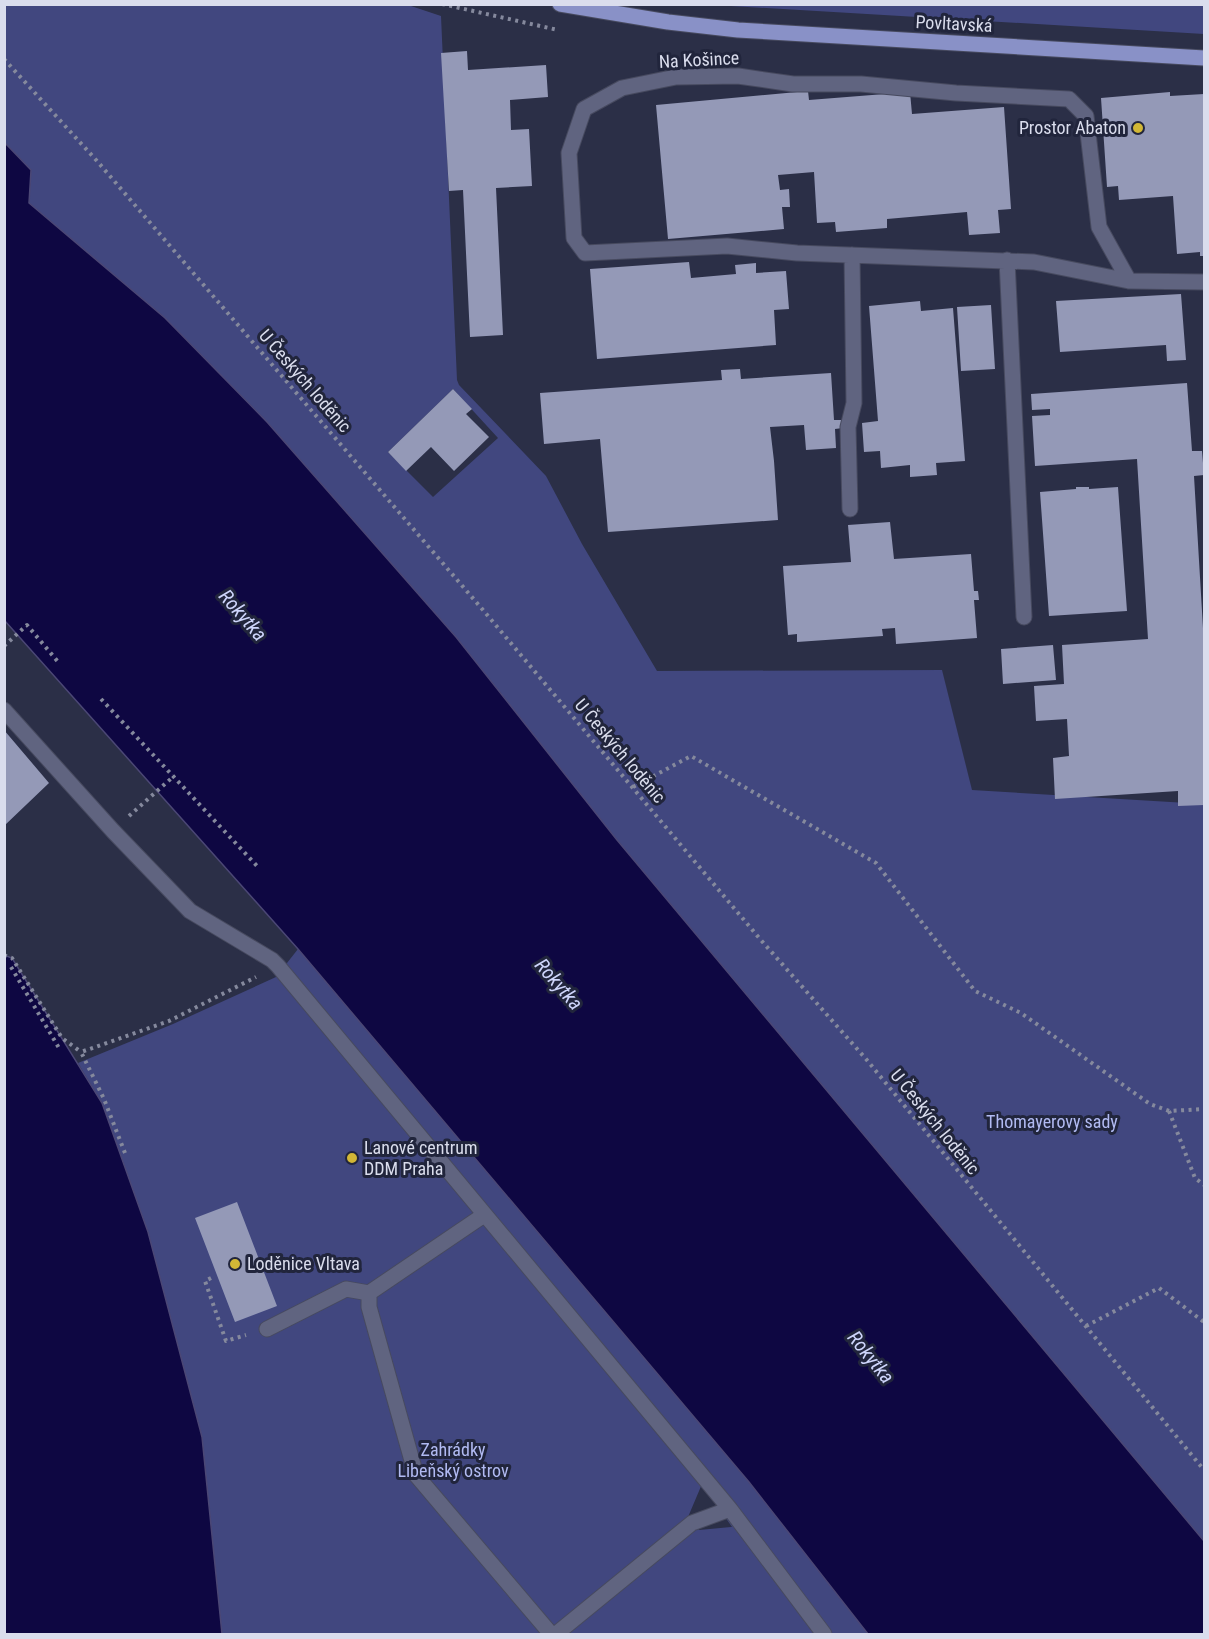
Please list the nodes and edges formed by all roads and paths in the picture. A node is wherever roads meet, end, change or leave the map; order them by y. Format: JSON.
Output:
{"nodes":[{"id":1,"x":560,"y":4,"type":"edge"},
{"id":2,"x":1204,"y":58,"type":"edge"},
{"id":3,"x":4,"y":59,"type":"edge"},
{"id":4,"x":852,"y":255,"type":"junction"},
{"id":5,"x":1007,"y":260,"type":"junction"},
{"id":6,"x":1129,"y":280,"type":"junction"},
{"id":7,"x":1204,"y":282,"type":"edge"},
{"id":8,"x":850,"y":508,"type":"dead end"},
{"id":9,"x":1024,"y":617,"type":"dead end"},
{"id":10,"x":4,"y":646,"type":"edge"},
{"id":11,"x":60,"y":663,"type":"dead end"},
{"id":12,"x":101,"y":699,"type":"dead end"},
{"id":13,"x":4,"y":710,"type":"edge"},
{"id":14,"x":174,"y":776,"type":"junction"},
{"id":15,"x":633,"y":787,"type":"junction"},
{"id":16,"x":113,"y":831,"type":"junction"},
{"id":17,"x":257,"y":866,"type":"dead end"},
{"id":18,"x":4,"y":955,"type":"edge"},
{"id":19,"x":278,"y":966,"type":"junction"},
{"id":20,"x":11,"y":967,"type":"dead end"},
{"id":21,"x":62,"y":1038,"type":"junction"},
{"id":22,"x":55,"y":1042,"type":"junction"},
{"id":23,"x":59,"y":1048,"type":"dead end"},
{"id":24,"x":81,"y":1052,"type":"junction"},
{"id":25,"x":1204,"y":1109,"type":"edge"},
{"id":26,"x":1169,"y":1111,"type":"junction"},
{"id":27,"x":125,"y":1153,"type":"dead end"},
{"id":28,"x":1204,"y":1185,"type":"edge"},
{"id":29,"x":484,"y":1215,"type":"junction"},
{"id":30,"x":211,"y":1278,"type":"dead end"},
{"id":31,"x":369,"y":1293,"type":"junction"},
{"id":32,"x":1204,"y":1322,"type":"edge"},
{"id":33,"x":1086,"y":1326,"type":"junction"},
{"id":34,"x":267,"y":1329,"type":"dead end"},
{"id":35,"x":226,"y":1341,"type":"dead end"},
{"id":36,"x":1204,"y":1470,"type":"edge"},
{"id":37,"x":730,"y":1509,"type":"junction"},
{"id":38,"x":554,"y":1635,"type":"edge"},
{"id":39,"x":824,"y":1635,"type":"edge"}],
"edges":[{"from":1,"to":2,"type":"main road","name":"Povltavská"},
{"from":3,"to":15,"type":"path","name":"U Českých loděnic"},
{"from":4,"to":5,"type":"lane","name":"Na Košince"},
{"from":4,"to":6,"type":"lane","name":"Na Košince"},
{"from":4,"to":8,"type":"lane"},
{"from":5,"to":6,"type":"lane","name":"Na Košince"},
{"from":5,"to":9,"type":"lane"},
{"from":6,"to":7,"type":"lane","name":"Na Košince"},
{"from":10,"to":11,"type":"path"},
{"from":12,"to":14,"type":"path"},
{"from":13,"to":16,"type":"lane"},
{"from":14,"to":16,"type":"path"},
{"from":14,"to":17,"type":"path"},
{"from":15,"to":26,"type":"path"},
{"from":15,"to":33,"type":"path","name":"U Českých loděnic"},
{"from":16,"to":19,"type":"lane"},
{"from":18,"to":21,"type":"path"},
{"from":19,"to":24,"type":"path"},
{"from":19,"to":29,"type":"lane"},
{"from":20,"to":22,"type":"path"},
{"from":21,"to":22,"type":"path"},
{"from":21,"to":24,"type":"path"},
{"from":22,"to":23,"type":"path"},
{"from":24,"to":27,"type":"path"},
{"from":25,"to":26,"type":"path"},
{"from":26,"to":28,"type":"path"},
{"from":29,"to":31,"type":"lane"},
{"from":29,"to":37,"type":"lane"},
{"from":30,"to":35,"type":"path"},
{"from":31,"to":34,"type":"lane"},
{"from":31,"to":38,"type":"lane"},
{"from":32,"to":33,"type":"path"},
{"from":33,"to":36,"type":"path","name":"U Českých loděnic"},
{"from":37,"to":38,"type":"lane"},
{"from":37,"to":39,"type":"lane"}]}
